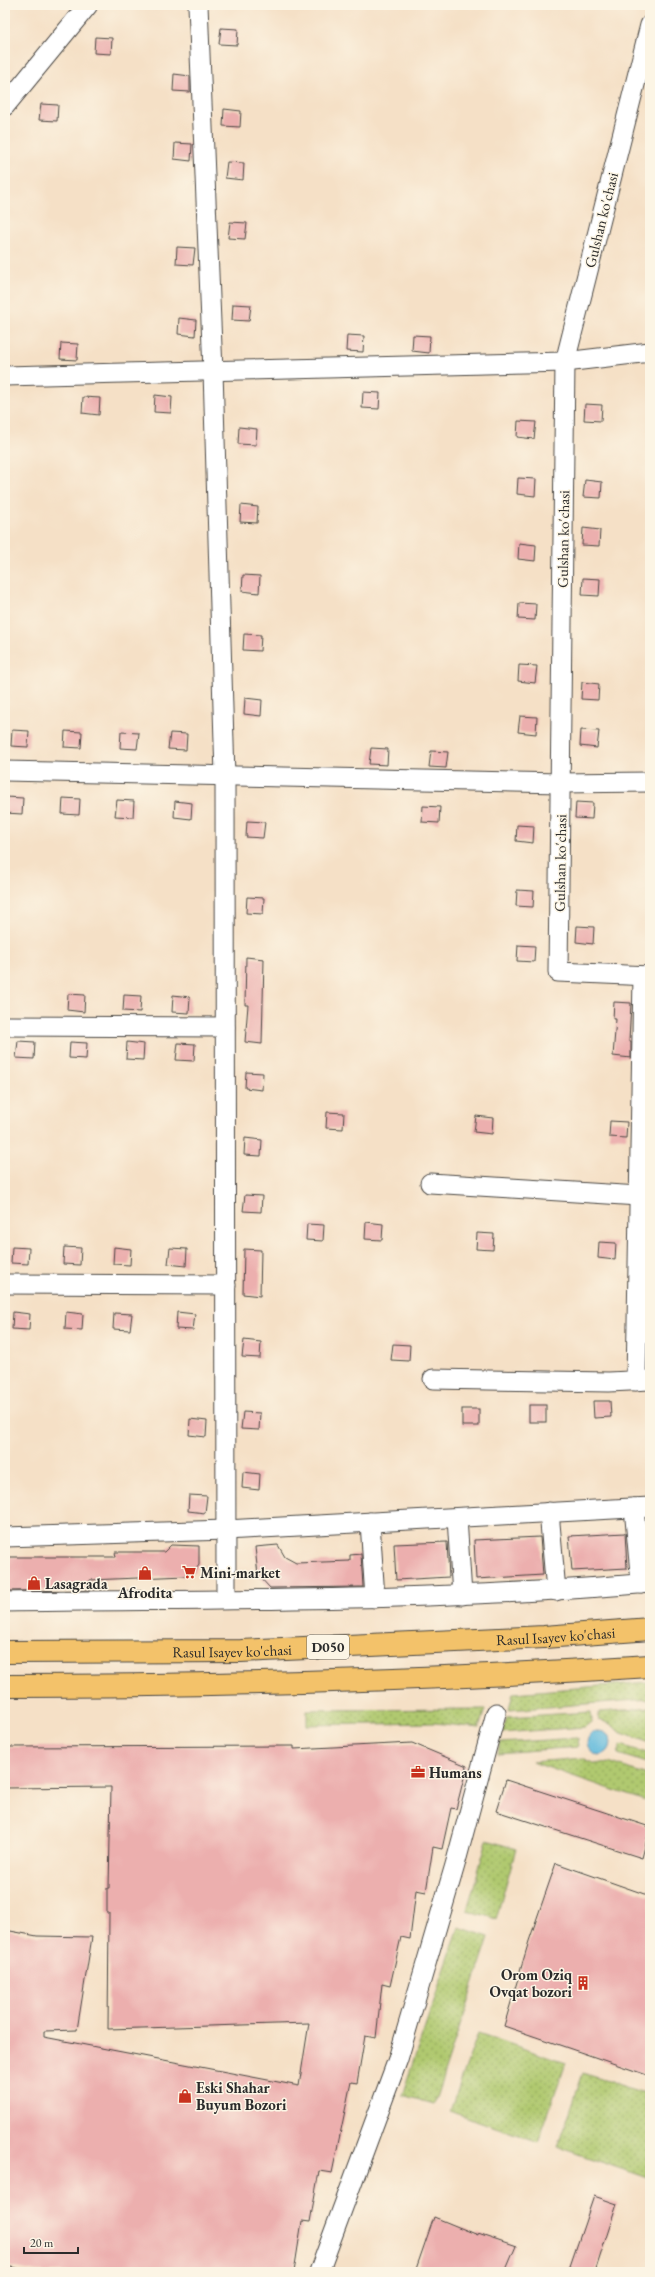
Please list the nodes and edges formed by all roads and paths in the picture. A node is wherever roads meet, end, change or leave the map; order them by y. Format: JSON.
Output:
{"nodes":[{"id":1,"x":88,"y":5,"type":"edge"},
{"id":2,"x":198,"y":5,"type":"edge"},
{"id":3,"x":650,"y":25,"type":"edge"},
{"id":4,"x":5,"y":106,"type":"edge"},
{"id":5,"x":650,"y":352,"type":"edge"},
{"id":6,"x":565,"y":362,"type":"junction"},
{"id":7,"x":213,"y":372,"type":"junction"},
{"id":8,"x":5,"y":376,"type":"edge"},
{"id":9,"x":5,"y":771,"type":"edge"},
{"id":10,"x":225,"y":776,"type":"junction"},
{"id":11,"x":650,"y":782,"type":"edge"},
{"id":12,"x":560,"y":783,"type":"junction"},
{"id":13,"x":646,"y":976,"type":"edge"},
{"id":14,"x":5,"y":1026,"type":"edge"},
{"id":15,"x":225,"y":1027,"type":"junction"},
{"id":16,"x":430,"y":1183,"type":"dead end"},
{"id":17,"x":639,"y":1196,"type":"junction"},
{"id":18,"x":5,"y":1284,"type":"edge"},
{"id":19,"x":226,"y":1285,"type":"junction"},
{"id":20,"x":433,"y":1379,"type":"dead end"},
{"id":21,"x":643,"y":1380,"type":"edge"},
{"id":22,"x":642,"y":1507,"type":"edge"},
{"id":23,"x":549,"y":1512,"type":"junction"},
{"id":24,"x":457,"y":1518,"type":"junction"},
{"id":25,"x":370,"y":1522,"type":"junction"},
{"id":26,"x":226,"y":1530,"type":"junction"},
{"id":27,"x":5,"y":1537,"type":"edge"},
{"id":28,"x":645,"y":1583,"type":"edge"},
{"id":29,"x":556,"y":1591,"type":"junction"},
{"id":30,"x":462,"y":1595,"type":"junction"},
{"id":31,"x":375,"y":1598,"type":"junction"},
{"id":32,"x":226,"y":1599,"type":"junction"},
{"id":33,"x":5,"y":1602,"type":"edge"},
{"id":34,"x":650,"y":1629,"type":"edge"},
{"id":35,"x":5,"y":1652,"type":"edge"},
{"id":36,"x":650,"y":1666,"type":"edge"},
{"id":37,"x":5,"y":1686,"type":"edge"},
{"id":38,"x":496,"y":1713,"type":"dead end"},
{"id":39,"x":319,"y":2272,"type":"edge"}],
"edges":[{"from":1,"to":4,"type":"street"},
{"from":2,"to":7,"type":"street"},
{"from":3,"to":6,"type":"street","name":"Gulshan ko'chasi"},
{"from":5,"to":6,"type":"street"},
{"from":6,"to":7,"type":"street"},
{"from":6,"to":12,"type":"street","name":"Gulshan ko'chasi"},
{"from":7,"to":8,"type":"street"},
{"from":7,"to":10,"type":"street"},
{"from":9,"to":10,"type":"street"},
{"from":10,"to":12,"type":"street"},
{"from":10,"to":15,"type":"street"},
{"from":11,"to":12,"type":"street"},
{"from":12,"to":13,"type":"street","name":"Gulshan ko'chasi"},
{"from":13,"to":17,"type":"street"},
{"from":14,"to":15,"type":"street"},
{"from":15,"to":19,"type":"street"},
{"from":16,"to":17,"type":"street"},
{"from":17,"to":21,"type":"street"},
{"from":18,"to":19,"type":"street"},
{"from":19,"to":26,"type":"street"},
{"from":20,"to":21,"type":"street"},
{"from":22,"to":23,"type":"street"},
{"from":22,"to":28,"type":"street"},
{"from":23,"to":24,"type":"street"},
{"from":23,"to":29,"type":"street"},
{"from":24,"to":25,"type":"street"},
{"from":24,"to":30,"type":"street"},
{"from":25,"to":26,"type":"street"},
{"from":25,"to":31,"type":"street"},
{"from":26,"to":27,"type":"street"},
{"from":26,"to":32,"type":"street"},
{"from":28,"to":29,"type":"street"},
{"from":29,"to":30,"type":"street"},
{"from":30,"to":31,"type":"street"},
{"from":31,"to":32,"type":"street"},
{"from":32,"to":33,"type":"street"},
{"from":34,"to":35,"type":"main road","name":"Rasul Isayev ko'chasi","number":"D050"},
{"from":36,"to":37,"type":"main road","number":"D050"},
{"from":38,"to":39,"type":"street"}]}
